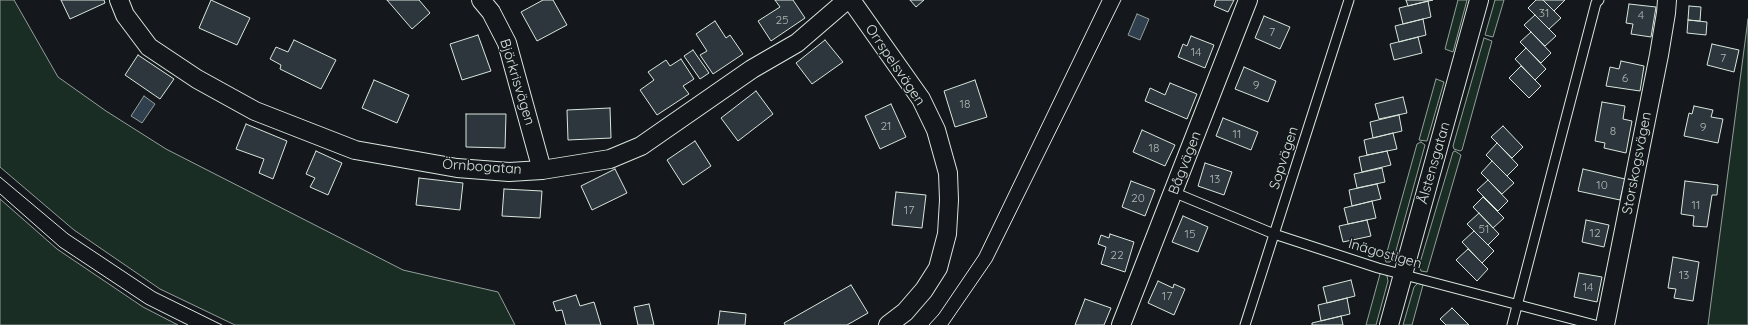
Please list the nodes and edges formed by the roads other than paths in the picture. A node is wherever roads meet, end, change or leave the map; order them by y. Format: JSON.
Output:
{"nodes":[{"id":1,"x":119,"y":0,"type":"edge"},
{"id":2,"x":481,"y":0,"type":"edge"},
{"id":3,"x":847,"y":0,"type":"edge"},
{"id":4,"x":850,"y":0,"type":"edge"},
{"id":5,"x":1248,"y":0,"type":"edge"},
{"id":6,"x":1349,"y":0,"type":"edge"},
{"id":7,"x":1479,"y":0,"type":"edge"},
{"id":8,"x":1599,"y":0,"type":"edge"},
{"id":9,"x":1667,"y":0,"type":"edge"},
{"id":10,"x":542,"y":170,"type":"junction"},
{"id":11,"x":1173,"y":192,"type":"junction"},
{"id":12,"x":1274,"y":234,"type":"junction"},
{"id":13,"x":1403,"y":275,"type":"junction"},
{"id":14,"x":1517,"y":305,"type":"junction"},
{"id":15,"x":888,"y":325,"type":"edge"},
{"id":16,"x":1121,"y":325,"type":"edge"},
{"id":17,"x":1245,"y":325,"type":"edge"},
{"id":18,"x":1389,"y":325,"type":"edge"},
{"id":19,"x":1512,"y":325,"type":"edge"},
{"id":20,"x":1595,"y":325,"type":"edge"},
{"id":21,"x":1605,"y":325,"type":"edge"}],
"edges":[{"from":1,"to":10,"type":"street","name":"Örnbogatan"},
{"from":2,"to":10,"type":"street","name":"Björkrisvägen"},
{"from":3,"to":10,"type":"street","name":"Örnbogatan"},
{"from":4,"to":15,"type":"street","name":"Orrspelsvägen"},
{"from":5,"to":11,"type":"street","name":"Bågvägen"},
{"from":6,"to":12,"type":"lane","name":"Sopvägen"},
{"from":7,"to":13,"type":"street","name":"Ålstensgatan"},
{"from":8,"to":14,"type":"lane"},
{"from":9,"to":21,"type":"street","name":"Storskogsvägen"},
{"from":11,"to":12,"type":"lane","name":"Inägostigen"},
{"from":11,"to":16,"type":"street","name":"Bågvägen"},
{"from":12,"to":13,"type":"lane","name":"Inägostigen"},
{"from":12,"to":17,"type":"lane","name":"Sopvägen"},
{"from":13,"to":14,"type":"lane","name":"Inägostigen"},
{"from":13,"to":18,"type":"street","name":"Ålstensgatan"},
{"from":14,"to":19,"type":"lane"},
{"from":14,"to":20,"type":"lane","name":"Inägostigen"}]}
